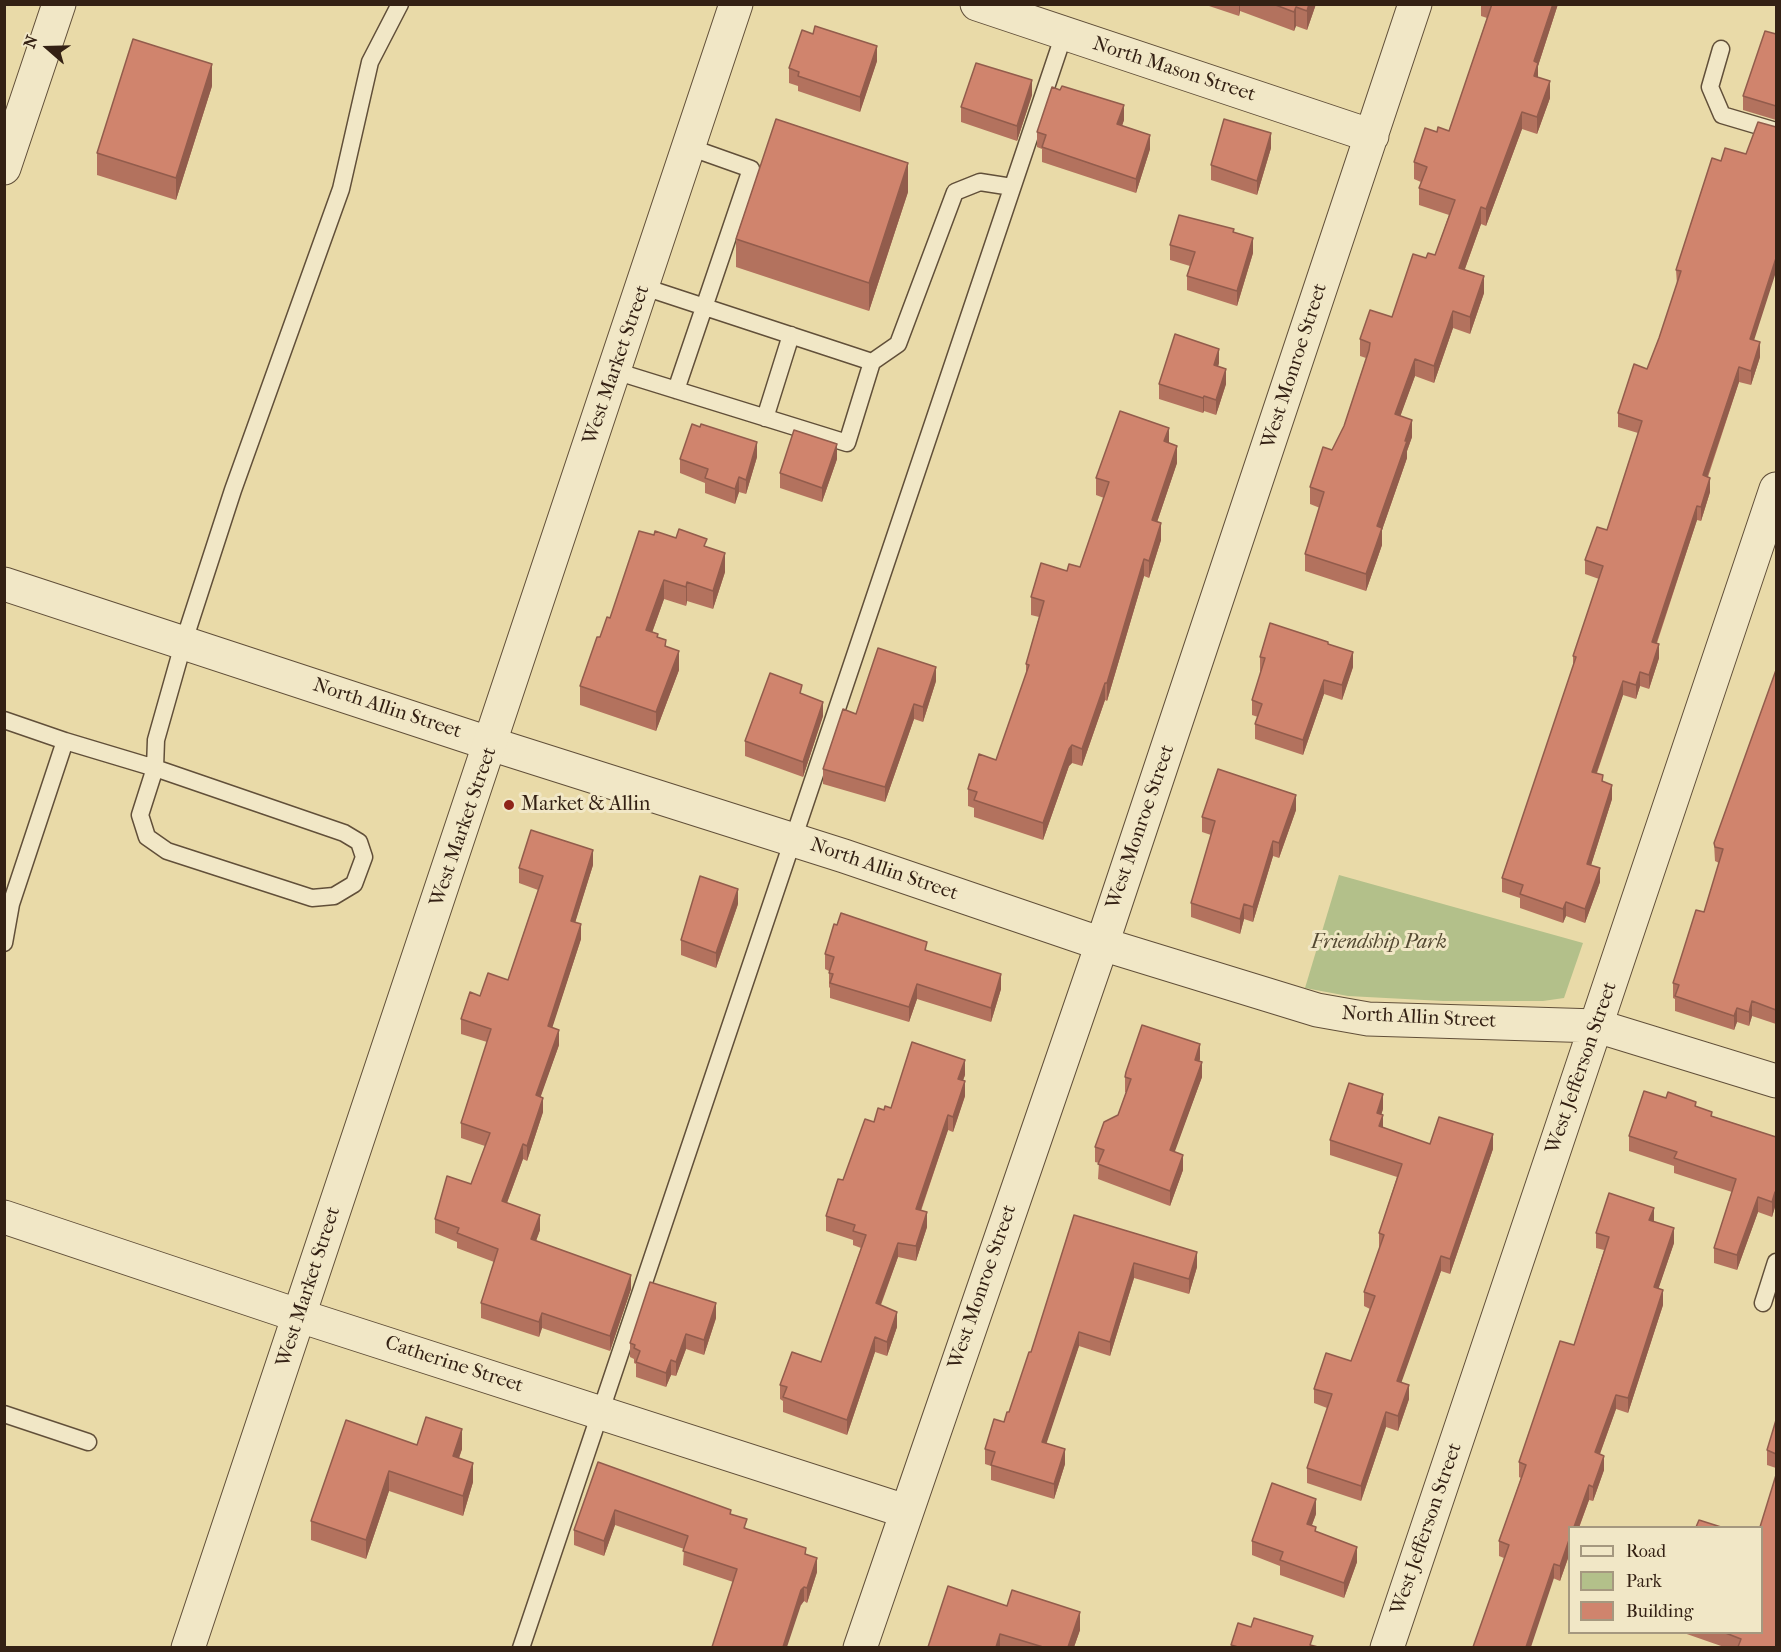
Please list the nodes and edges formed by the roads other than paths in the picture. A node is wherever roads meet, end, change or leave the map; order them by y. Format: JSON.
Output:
{"nodes":[{"id":1,"x":59,"y":4,"type":"edge"},
{"id":2,"x":400,"y":4,"type":"edge"},
{"id":3,"x":736,"y":4,"type":"edge"},
{"id":4,"x":977,"y":4,"type":"edge"},
{"id":5,"x":1415,"y":4,"type":"edge"},
{"id":6,"x":1064,"y":34,"type":"junction"},
{"id":7,"x":1721,"y":49,"type":"dead end"},
{"id":8,"x":1776,"y":131,"type":"edge"},
{"id":9,"x":1372,"y":136,"type":"junction"},
{"id":10,"x":689,"y":147,"type":"junction"},
{"id":11,"x":4,"y":168,"type":"edge"},
{"id":12,"x":1012,"y":187,"type":"junction"},
{"id":13,"x":644,"y":288,"type":"junction"},
{"id":14,"x":704,"y":307,"type":"junction"},
{"id":15,"x":791,"y":335,"type":"junction"},
{"id":16,"x":872,"y":362,"type":"junction"},
{"id":17,"x":615,"y":371,"type":"junction"},
{"id":18,"x":676,"y":390,"type":"junction"},
{"id":19,"x":765,"y":418,"type":"junction"},
{"id":20,"x":1776,"y":489,"type":"edge"},
{"id":21,"x":4,"y":584,"type":"edge"},
{"id":22,"x":183,"y":641,"type":"junction"},
{"id":23,"x":4,"y":720,"type":"edge"},
{"id":24,"x":65,"y":741,"type":"junction"},
{"id":25,"x":491,"y":744,"type":"junction"},
{"id":26,"x":155,"y":768,"type":"junction"},
{"id":27,"x":792,"y":840,"type":"junction"},
{"id":28,"x":8,"y":902,"type":"edge"},
{"id":29,"x":4,"y":943,"type":"edge"},
{"id":30,"x":1102,"y":944,"type":"junction"},
{"id":31,"x":1597,"y":1026,"type":"junction"},
{"id":32,"x":1776,"y":1081,"type":"edge"},
{"id":33,"x":4,"y":1217,"type":"edge"},
{"id":34,"x":1776,"y":1262,"type":"edge"},
{"id":35,"x":1763,"y":1302,"type":"dead end"},
{"id":36,"x":300,"y":1316,"type":"junction"},
{"id":37,"x":600,"y":1412,"type":"junction"},
{"id":38,"x":4,"y":1414,"type":"edge"},
{"id":39,"x":88,"y":1442,"type":"dead end"},
{"id":40,"x":905,"y":1511,"type":"junction"},
{"id":41,"x":188,"y":1647,"type":"edge"},
{"id":42,"x":521,"y":1647,"type":"edge"},
{"id":43,"x":860,"y":1647,"type":"edge"},
{"id":44,"x":1387,"y":1647,"type":"edge"}],
"edges":[{"from":1,"to":11,"type":"street"},
{"from":2,"to":22,"type":"lane"},
{"from":3,"to":10,"type":"street","name":"West Market Street"},
{"from":4,"to":6,"type":"street","name":"North Mason Street"},
{"from":5,"to":9,"type":"street","name":"West Monroe Street"},
{"from":6,"to":9,"type":"street","name":"North Mason Street"},
{"from":6,"to":12,"type":"lane"},
{"from":7,"to":8,"type":"lane"},
{"from":9,"to":30,"type":"street","name":"West Monroe Street"},
{"from":10,"to":13,"type":"street","name":"West Market Street"},
{"from":10,"to":14,"type":"lane"},
{"from":12,"to":16,"type":"lane"},
{"from":12,"to":27,"type":"lane"},
{"from":13,"to":14,"type":"lane"},
{"from":13,"to":17,"type":"street","name":"West Market Street"},
{"from":14,"to":15,"type":"lane"},
{"from":14,"to":18,"type":"lane"},
{"from":15,"to":16,"type":"lane"},
{"from":15,"to":19,"type":"lane"},
{"from":16,"to":19,"type":"lane"},
{"from":17,"to":18,"type":"lane"},
{"from":17,"to":25,"type":"street","name":"West Market Street"},
{"from":18,"to":19,"type":"lane"},
{"from":20,"to":31,"type":"street","name":"West Jefferson Street"},
{"from":21,"to":22,"type":"street","name":"North Allin Street"},
{"from":22,"to":25,"type":"street","name":"North Allin Street"},
{"from":22,"to":26,"type":"lane"},
{"from":23,"to":24,"type":"lane"},
{"from":24,"to":26,"type":"lane"},
{"from":24,"to":28,"type":"lane"},
{"from":25,"to":27,"type":"street","name":"North Allin Street"},
{"from":25,"to":36,"type":"street","name":"West Market Street"},
{"from":26,"to":26,"type":"lane"},
{"from":27,"to":30,"type":"street","name":"North Allin Street"},
{"from":27,"to":37,"type":"lane"},
{"from":28,"to":29,"type":"lane"},
{"from":30,"to":31,"type":"street","name":"North Allin Street"},
{"from":30,"to":40,"type":"street","name":"West Monroe Street"},
{"from":31,"to":32,"type":"street","name":"North Allin Street"},
{"from":31,"to":44,"type":"street","name":"West Jefferson Street"},
{"from":33,"to":36,"type":"street","name":"Catherine Street"},
{"from":34,"to":35,"type":"lane"},
{"from":36,"to":37,"type":"street","name":"Catherine Street"},
{"from":36,"to":41,"type":"street","name":"West Market Street"},
{"from":37,"to":40,"type":"street","name":"Catherine Street"},
{"from":37,"to":42,"type":"lane"},
{"from":38,"to":39,"type":"lane"},
{"from":40,"to":43,"type":"street","name":"West Monroe Street"}]}
